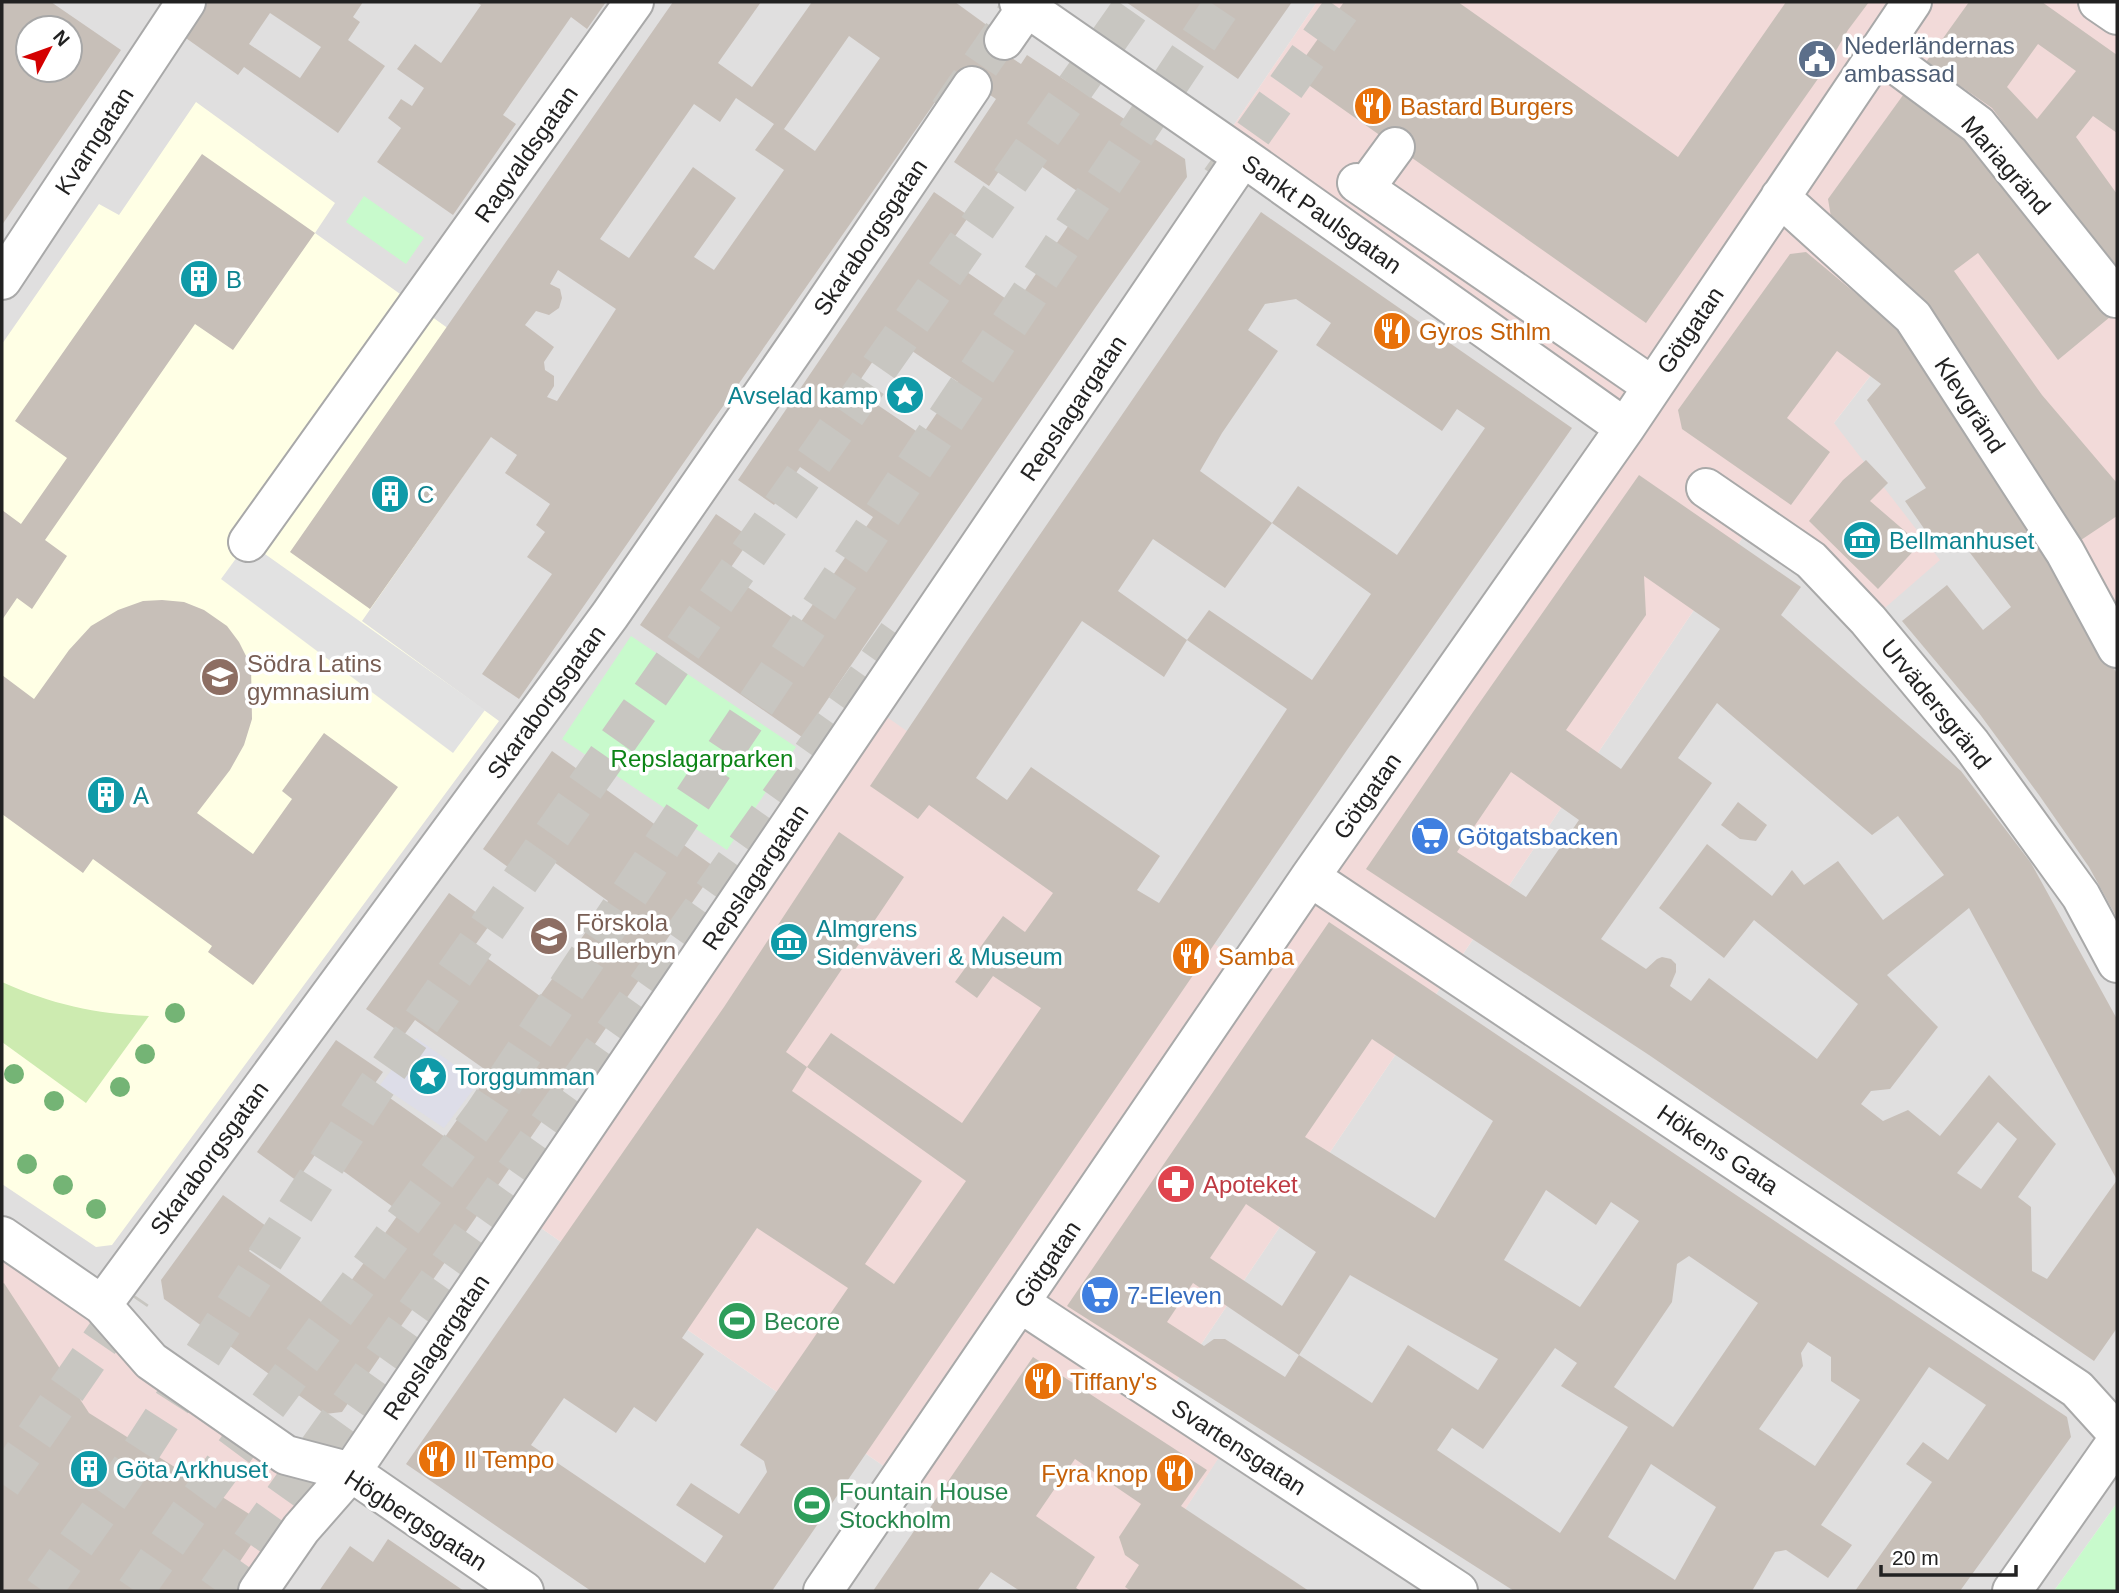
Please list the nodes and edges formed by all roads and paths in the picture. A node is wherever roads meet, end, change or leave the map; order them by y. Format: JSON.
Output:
{"nodes":[{"id":1,"x":186,"y":2,"type":"edge"},
{"id":2,"x":634,"y":2,"type":"edge"},
{"id":3,"x":1912,"y":2,"type":"edge"},
{"id":4,"x":2098,"y":2,"type":"edge"},
{"id":5,"x":1023,"y":4,"type":"edge"},
{"id":6,"x":2117,"y":15,"type":"edge"},
{"id":7,"x":1004,"y":40,"type":"dead end"},
{"id":8,"x":1878,"y":51,"type":"junction"},
{"id":9,"x":972,"y":86,"type":"tunnel mouth"},
{"id":10,"x":1395,"y":147,"type":"dead end"},
{"id":11,"x":1243,"y":157,"type":"junction"},
{"id":12,"x":1780,"y":197,"type":"junction"},
{"id":13,"x":2,"y":280,"type":"edge"},
{"id":14,"x":2116,"y":298,"type":"edge"},
{"id":15,"x":1652,"y":386,"type":"junction"},
{"id":16,"x":1625,"y":428,"type":"junction"},
{"id":17,"x":1706,"y":488,"type":"dead end"},
{"id":18,"x":248,"y":542,"type":"dead end"},
{"id":19,"x":2117,"y":648,"type":"edge"},
{"id":20,"x":1310,"y":877,"type":"junction"},
{"id":21,"x":2117,"y":963,"type":"edge"},
{"id":22,"x":2,"y":1236,"type":"edge"},
{"id":23,"x":1020,"y":1303,"type":"junction"},
{"id":24,"x":102,"y":1305,"type":"junction"},
{"id":25,"x":2117,"y":1433,"type":"edge"},
{"id":26,"x":2117,"y":1441,"type":"edge"},
{"id":27,"x":351,"y":1472,"type":"junction"},
{"id":28,"x":258,"y":1591,"type":"edge"},
{"id":29,"x":524,"y":1591,"type":"edge"},
{"id":30,"x":823,"y":1591,"type":"edge"},
{"id":31,"x":1458,"y":1591,"type":"edge"},
{"id":32,"x":2012,"y":1591,"type":"edge"}],
"edges":[{"from":1,"to":13,"type":"street","name":"Kvarngatan"},
{"from":2,"to":18,"type":"street","name":"Ragvaldsgatan"},
{"from":3,"to":8,"type":"street","name":"Götgatan"},
{"from":4,"to":6,"type":"street"},
{"from":5,"to":7,"type":"street"},
{"from":5,"to":11,"type":"street","name":"Sankt Paulsgatan"},
{"from":8,"to":12,"type":"street","name":"Götgatan"},
{"from":8,"to":14,"type":"street","name":"Mariagränd"},
{"from":9,"to":24,"type":"street","name":"Skaraborgsgatan"},
{"from":10,"to":15,"type":"street","name":"Sankt Paulsgatan"},
{"from":11,"to":16,"type":"street","name":"Sankt Paulsgatan"},
{"from":11,"to":27,"type":"street","name":"Repslagargatan"},
{"from":12,"to":15,"type":"street","name":"Götgatan"},
{"from":12,"to":19,"type":"street","name":"Klevgränd"},
{"from":15,"to":16,"type":"street","name":"Götgatan"},
{"from":16,"to":20,"type":"street","name":"Götgatan"},
{"from":17,"to":21,"type":"street","name":"Urvädersgränd"},
{"from":20,"to":23,"type":"street","name":"Götgatan"},
{"from":20,"to":25,"type":"street","name":"Hökens Gata"},
{"from":22,"to":24,"type":"street","name":"Högbergsgatan"},
{"from":23,"to":30,"type":"street","name":"Götgatan"},
{"from":23,"to":31,"type":"street","name":"Svartensgatan"},
{"from":24,"to":27,"type":"street","name":"Högbergsgatan"},
{"from":26,"to":32,"type":"street"},
{"from":27,"to":28,"type":"street","name":"Repslagargatan"},
{"from":27,"to":29,"type":"street","name":"Högbergsgatan"}]}
